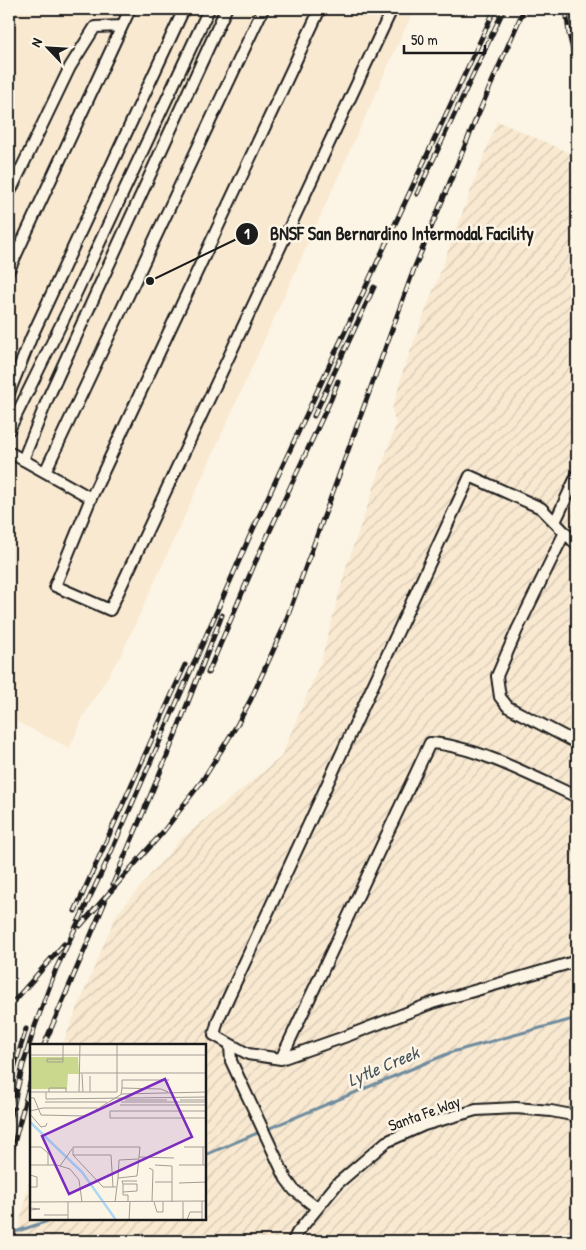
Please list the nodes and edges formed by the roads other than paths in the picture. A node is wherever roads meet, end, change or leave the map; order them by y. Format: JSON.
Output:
{"nodes":[{"id":1,"x":130,"y":9,"type":"edge"},
{"id":2,"x":184,"y":9,"type":"edge"},
{"id":3,"x":209,"y":9,"type":"edge"},
{"id":4,"x":226,"y":9,"type":"edge"},
{"id":5,"x":263,"y":9,"type":"edge"},
{"id":6,"x":320,"y":9,"type":"edge"},
{"id":7,"x":392,"y":9,"type":"edge"},
{"id":8,"x":122,"y":26,"type":"junction"},
{"id":9,"x":9,"y":194,"type":"edge"},
{"id":10,"x":9,"y":270,"type":"edge"},
{"id":11,"x":9,"y":393,"type":"edge"},
{"id":12,"x":9,"y":430,"type":"edge"},
{"id":13,"x":9,"y":452,"type":"edge"},
{"id":14,"x":23,"y":460,"type":"junction"},
{"id":15,"x":45,"y":472,"type":"junction"},
{"id":16,"x":577,"y":475,"type":"edge"},
{"id":17,"x":91,"y":498,"type":"junction"},
{"id":18,"x":555,"y":522,"type":"junction"},
{"id":19,"x":565,"y":532,"type":"junction"},
{"id":20,"x":577,"y":545,"type":"edge"},
{"id":21,"x":577,"y":743,"type":"edge"},
{"id":22,"x":577,"y":797,"type":"edge"},
{"id":23,"x":577,"y":961,"type":"edge"},
{"id":24,"x":230,"y":1046,"type":"junction"},
{"id":25,"x":281,"y":1059,"type":"junction"},
{"id":26,"x":577,"y":1116,"type":"edge"},
{"id":27,"x":317,"y":1208,"type":"junction"},
{"id":28,"x":293,"y":1241,"type":"edge"}],
"edges":[{"from":1,"to":8,"type":"lane"},
{"from":2,"to":11,"type":"lane"},
{"from":3,"to":12,"type":"lane"},
{"from":4,"to":14,"type":"lane"},
{"from":5,"to":15,"type":"lane"},
{"from":6,"to":17,"type":"lane"},
{"from":7,"to":17,"type":"lane"},
{"from":8,"to":9,"type":"lane"},
{"from":8,"to":10,"type":"lane"},
{"from":13,"to":14,"type":"lane"},
{"from":14,"to":15,"type":"lane"},
{"from":15,"to":17,"type":"lane"},
{"from":16,"to":18,"type":"lane"},
{"from":18,"to":19,"type":"lane"},
{"from":18,"to":24,"type":"lane"},
{"from":19,"to":20,"type":"lane"},
{"from":19,"to":21,"type":"lane"},
{"from":22,"to":25,"type":"lane"},
{"from":23,"to":25,"type":"lane"},
{"from":24,"to":25,"type":"lane"},
{"from":24,"to":27,"type":"lane"},
{"from":26,"to":27,"type":"lane","name":"Santa Fe Way"},
{"from":27,"to":28,"type":"lane","name":"Santa Fe Way"}]}
